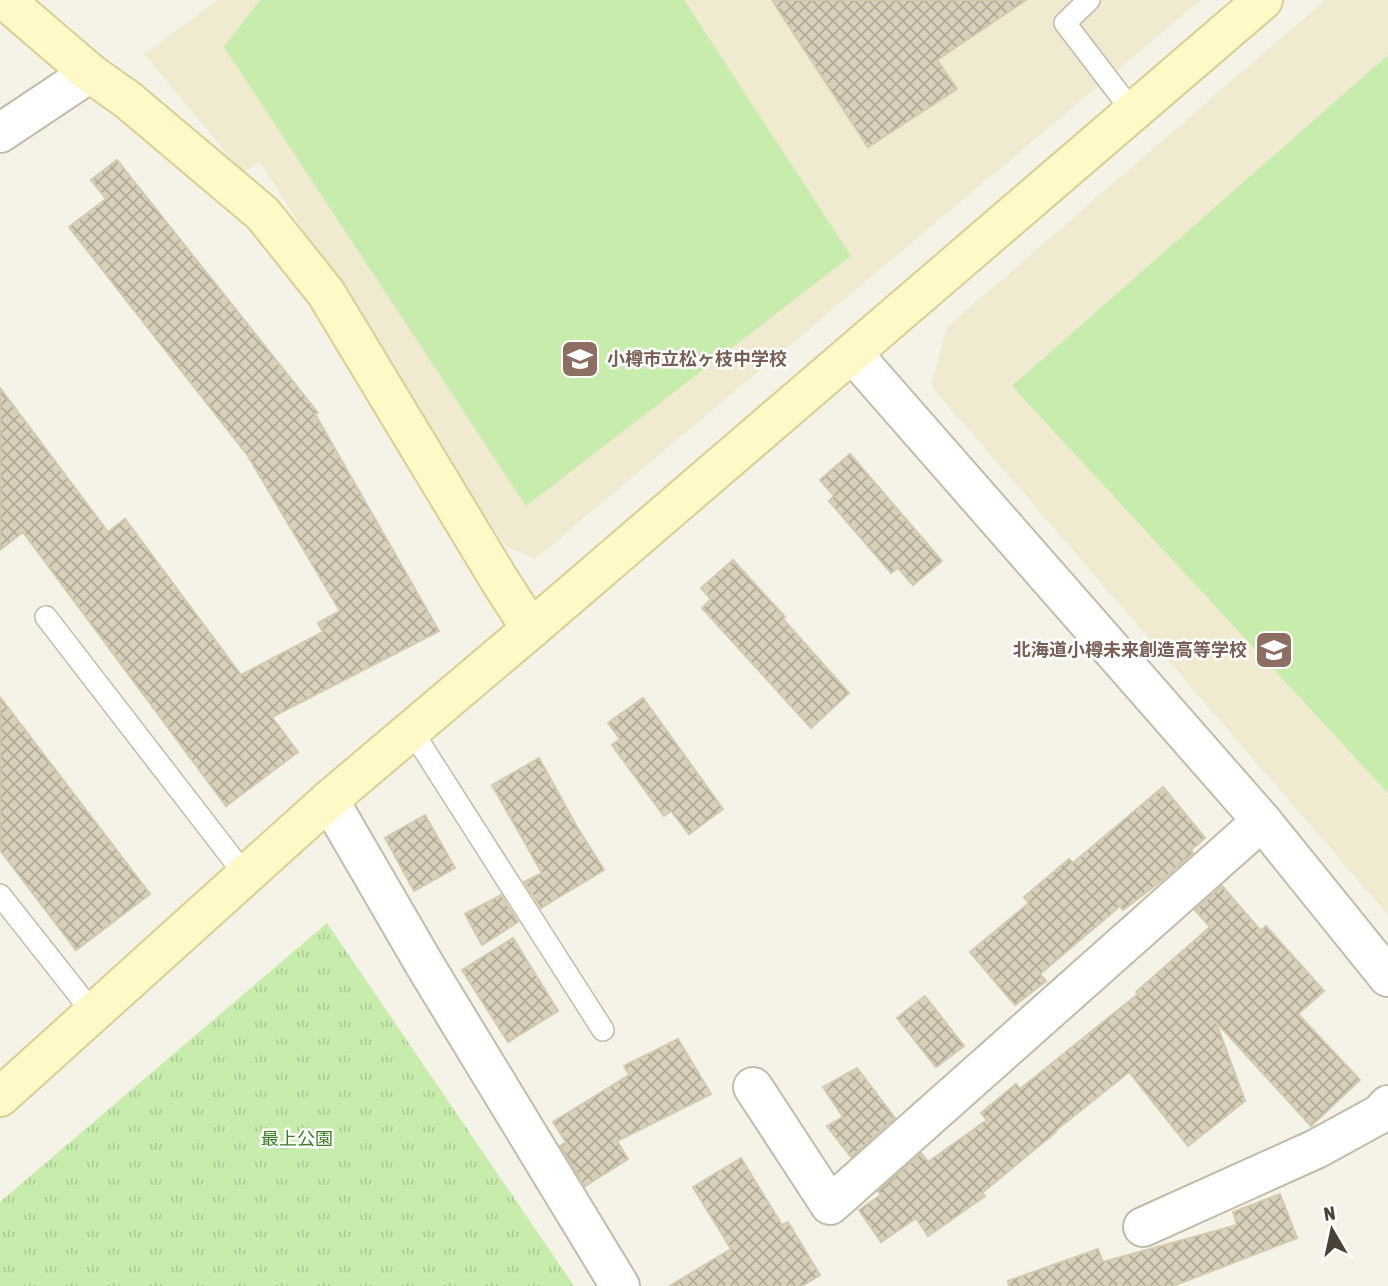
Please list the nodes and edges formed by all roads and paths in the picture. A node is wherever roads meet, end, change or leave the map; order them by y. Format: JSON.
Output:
{"nodes":[{"id":1,"x":5,"y":0,"type":"edge"},
{"id":2,"x":1089,"y":0,"type":"edge"},
{"id":3,"x":1263,"y":0,"type":"edge"},
{"id":4,"x":90,"y":73,"type":"junction"},
{"id":5,"x":1133,"y":112,"type":"junction"},
{"id":6,"x":0,"y":133,"type":"edge"},
{"id":7,"x":853,"y":354,"type":"junction"},
{"id":8,"x":46,"y":617,"type":"dead end"},
{"id":9,"x":531,"y":629,"type":"junction"},
{"id":10,"x":412,"y":731,"type":"junction"},
{"id":11,"x":329,"y":800,"type":"junction"},
{"id":12,"x":1262,"y":821,"type":"junction"},
{"id":13,"x":246,"y":876,"type":"junction"},
{"id":14,"x":0,"y":895,"type":"edge"},
{"id":15,"x":1388,"y":977,"type":"edge"},
{"id":16,"x":94,"y":1014,"type":"junction"},
{"id":17,"x":603,"y":1030,"type":"dead end"},
{"id":18,"x":753,"y":1087,"type":"dead end"},
{"id":19,"x":0,"y":1097,"type":"edge"},
{"id":20,"x":1388,"y":1104,"type":"edge"},
{"id":21,"x":1143,"y":1227,"type":"dead end"},
{"id":22,"x":620,"y":1286,"type":"edge"}],
"edges":[{"from":1,"to":4,"type":"street"},
{"from":2,"to":5,"type":"lane"},
{"from":3,"to":5,"type":"street"},
{"from":4,"to":6,"type":"street"},
{"from":4,"to":9,"type":"street"},
{"from":5,"to":7,"type":"street"},
{"from":7,"to":9,"type":"street"},
{"from":7,"to":12,"type":"street"},
{"from":8,"to":13,"type":"lane"},
{"from":9,"to":10,"type":"street"},
{"from":10,"to":11,"type":"street"},
{"from":10,"to":17,"type":"lane"},
{"from":11,"to":13,"type":"street"},
{"from":11,"to":22,"type":"street"},
{"from":12,"to":15,"type":"street"},
{"from":12,"to":18,"type":"street"},
{"from":13,"to":16,"type":"street"},
{"from":14,"to":16,"type":"lane"},
{"from":16,"to":19,"type":"street"},
{"from":20,"to":21,"type":"street"}]}
